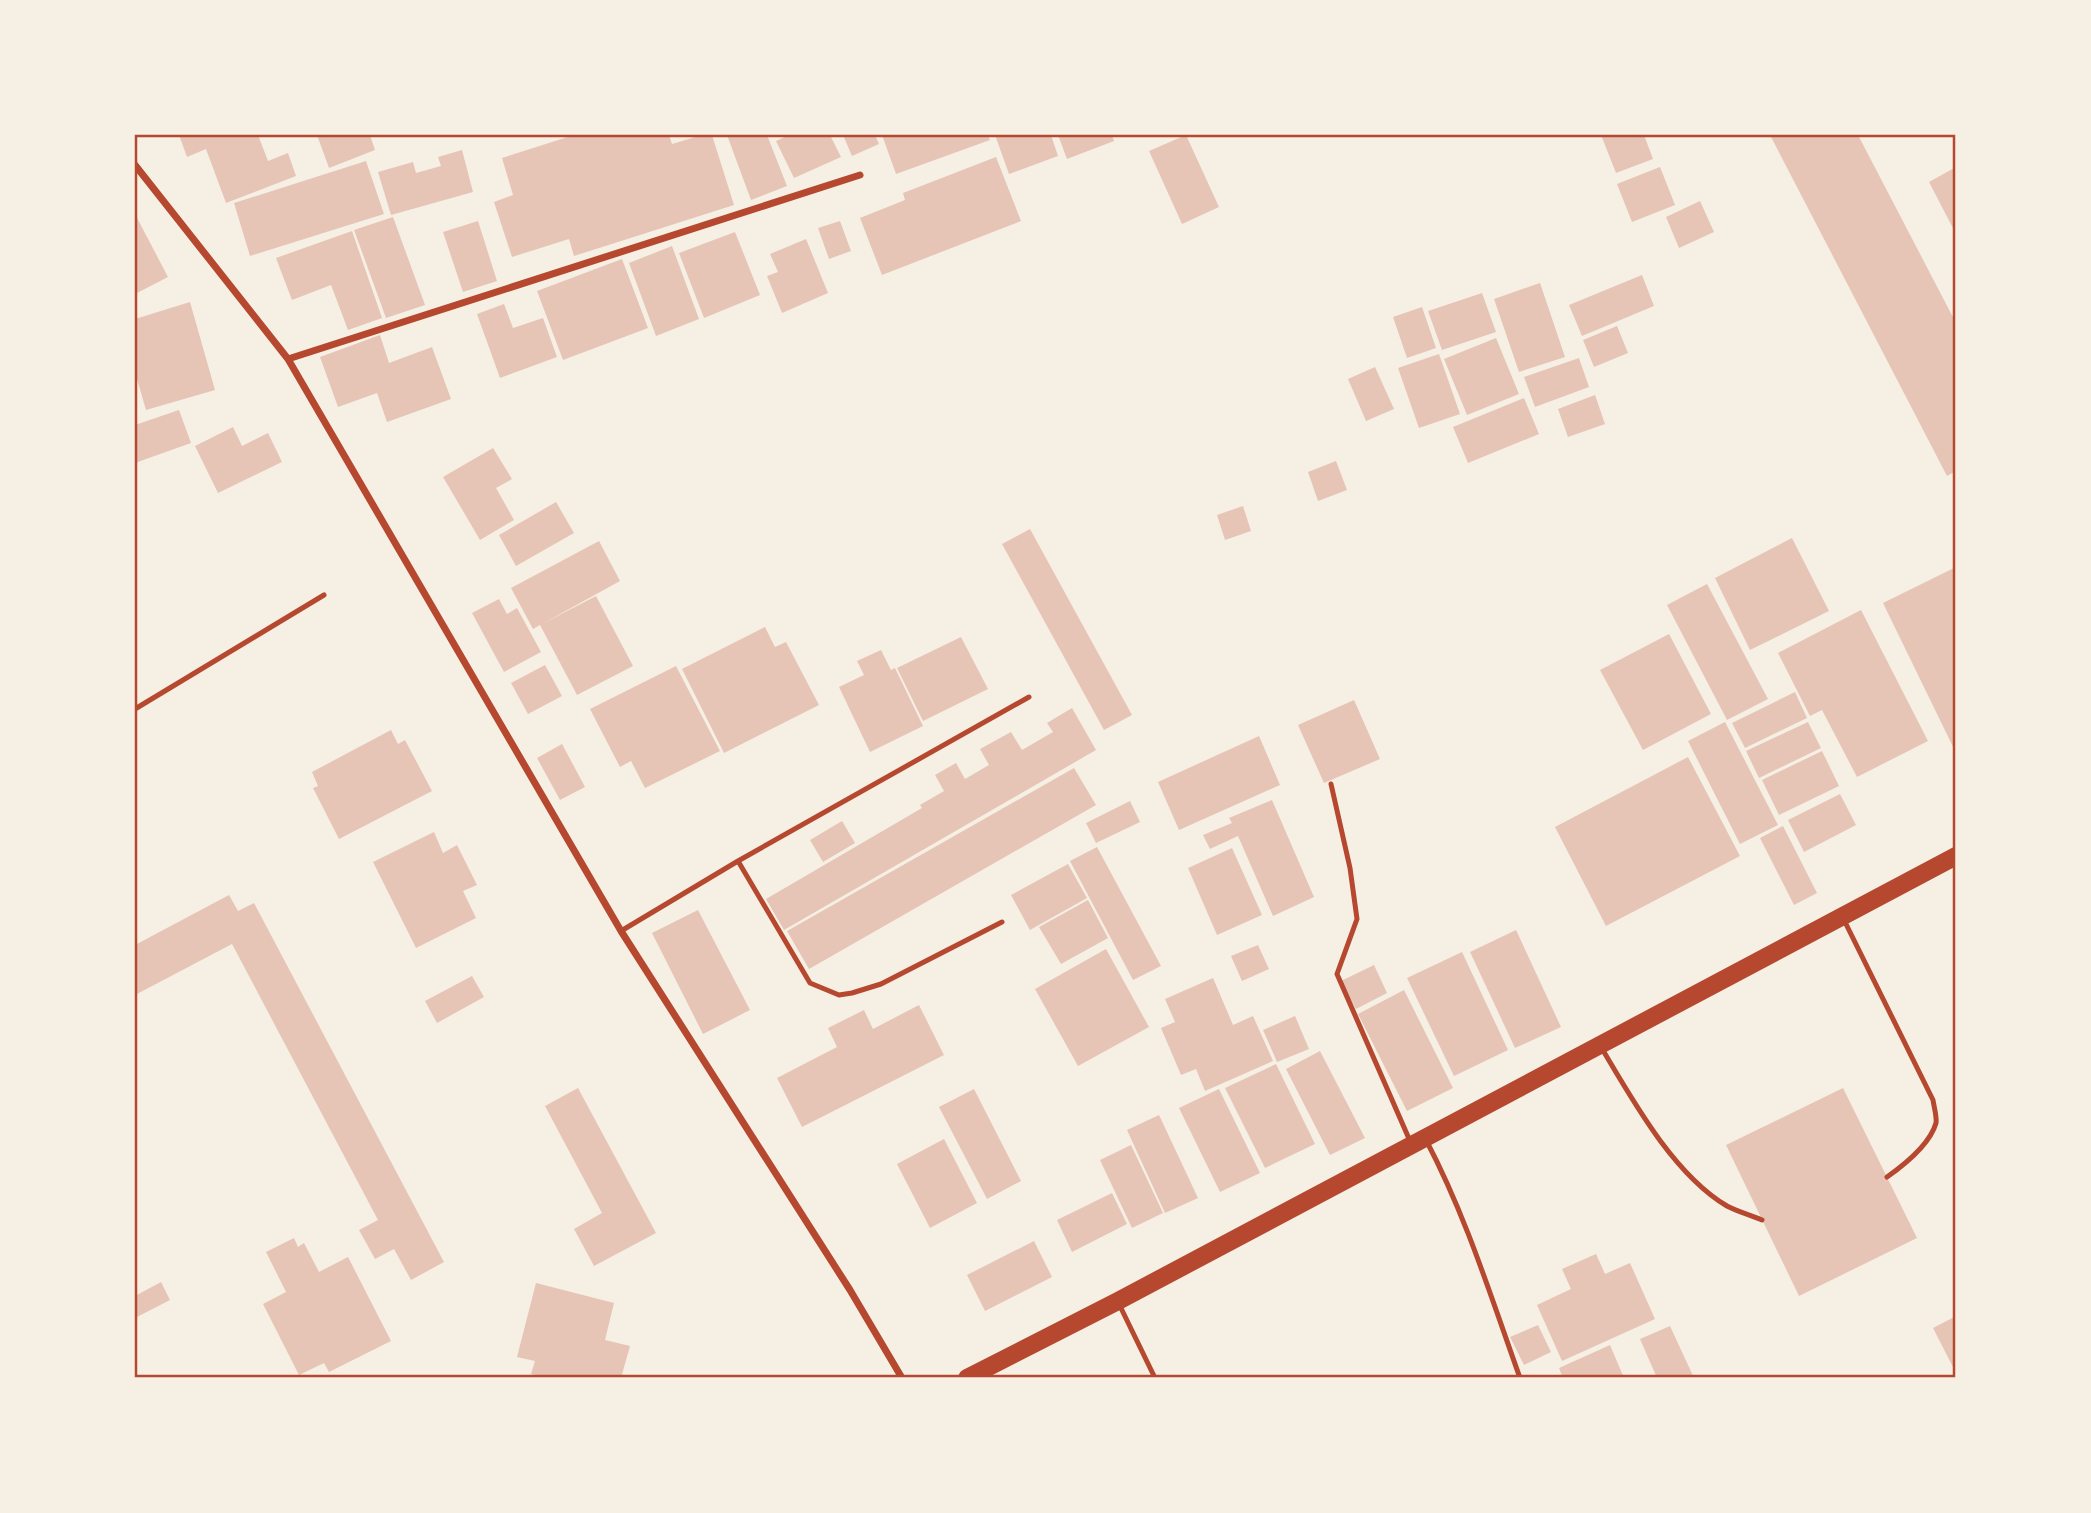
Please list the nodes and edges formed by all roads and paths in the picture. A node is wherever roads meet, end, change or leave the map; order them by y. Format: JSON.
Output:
{"nodes":[{"id":1,"x":135,"y":165,"type":"edge"},
{"id":2,"x":860,"y":175,"type":"dead end"},
{"id":3,"x":288,"y":359,"type":"junction"},
{"id":4,"x":324,"y":594,"type":"dead end"},
{"id":5,"x":1029,"y":697,"type":"dead end"},
{"id":6,"x":135,"y":709,"type":"edge"},
{"id":7,"x":1331,"y":784,"type":"dead end"},
{"id":8,"x":1956,"y":856,"type":"edge"},
{"id":9,"x":738,"y":861,"type":"junction"},
{"id":10,"x":1843,"y":917,"type":"junction"},
{"id":11,"x":1002,"y":922,"type":"dead end"},
{"id":12,"x":621,"y":931,"type":"junction"},
{"id":13,"x":1600,"y":1044,"type":"junction"},
{"id":14,"x":1418,"y":1141,"type":"junction"},
{"id":15,"x":1887,"y":1177,"type":"dead end"},
{"id":16,"x":1762,"y":1220,"type":"dead end"},
{"id":17,"x":1118,"y":1301,"type":"junction"},
{"id":18,"x":902,"y":1378,"type":"edge"},
{"id":19,"x":967,"y":1378,"type":"edge"},
{"id":20,"x":1155,"y":1378,"type":"edge"},
{"id":21,"x":1520,"y":1378,"type":"edge"}],
"edges":[{"from":1,"to":3,"type":"street"},
{"from":2,"to":3,"type":"street"},
{"from":3,"to":12,"type":"street"},
{"from":4,"to":6,"type":"lane"},
{"from":5,"to":9,"type":"lane"},
{"from":7,"to":14,"type":"lane"},
{"from":8,"to":10,"type":"main road"},
{"from":9,"to":11,"type":"lane"},
{"from":9,"to":12,"type":"lane"},
{"from":10,"to":13,"type":"main road"},
{"from":10,"to":15,"type":"lane"},
{"from":12,"to":18,"type":"street"},
{"from":13,"to":14,"type":"main road"},
{"from":13,"to":16,"type":"lane"},
{"from":14,"to":17,"type":"main road"},
{"from":14,"to":21,"type":"lane"},
{"from":17,"to":19,"type":"main road"},
{"from":17,"to":20,"type":"lane"}]}
